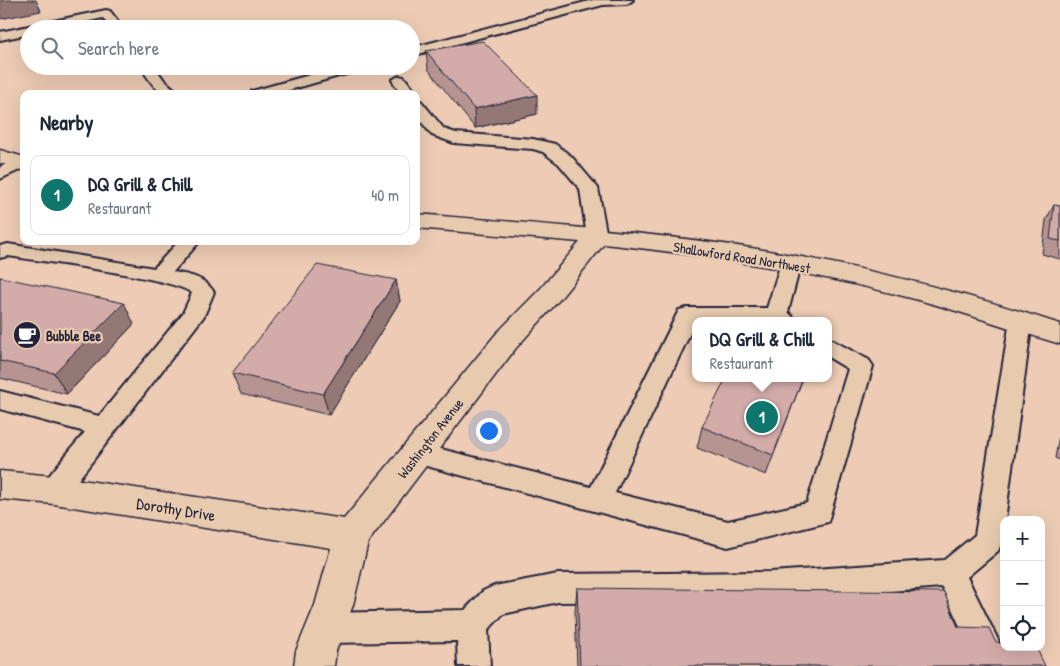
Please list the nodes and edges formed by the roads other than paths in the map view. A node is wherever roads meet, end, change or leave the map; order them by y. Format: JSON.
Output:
{"nodes":[{"id":1,"x":627,"y":0,"type":"edge"},
{"id":2,"x":65,"y":20,"type":"edge"},
{"id":3,"x":111,"y":20,"type":"edge"},
{"id":4,"x":20,"y":32,"type":"edge"},
{"id":5,"x":0,"y":36,"type":"edge"},
{"id":6,"x":420,"y":50,"type":"edge"},
{"id":7,"x":154,"y":75,"type":"edge"},
{"id":8,"x":326,"y":75,"type":"edge"},
{"id":9,"x":399,"y":80,"type":"dead end"},
{"id":10,"x":168,"y":90,"type":"edge"},
{"id":11,"x":272,"y":90,"type":"edge"},
{"id":12,"x":406,"y":90,"type":"edge"},
{"id":13,"x":420,"y":109,"type":"edge"},
{"id":14,"x":0,"y":156,"type":"edge"},
{"id":15,"x":20,"y":163,"type":"edge"},
{"id":16,"x":20,"y":165,"type":"edge"},
{"id":17,"x":0,"y":174,"type":"edge"},
{"id":18,"x":420,"y":221,"type":"edge"},
{"id":19,"x":596,"y":237,"type":"junction"},
{"id":20,"x":186,"y":245,"type":"edge"},
{"id":21,"x":0,"y":252,"type":"edge"},
{"id":22,"x":791,"y":263,"type":"junction"},
{"id":23,"x":159,"y":275,"type":"junction"},
{"id":24,"x":750,"y":317,"type":"edge"},
{"id":25,"x":781,"y":317,"type":"edge"},
{"id":26,"x":1021,"y":321,"type":"junction"},
{"id":27,"x":1060,"y":334,"type":"edge"},
{"id":28,"x":832,"y":348,"type":"edge"},
{"id":29,"x":0,"y":400,"type":"edge"},
{"id":30,"x":104,"y":427,"type":"junction"},
{"id":31,"x":417,"y":454,"type":"junction"},
{"id":32,"x":0,"y":485,"type":"edge"},
{"id":33,"x":54,"y":490,"type":"junction"},
{"id":34,"x":598,"y":501,"type":"junction"},
{"id":35,"x":352,"y":536,"type":"junction"},
{"id":36,"x":950,"y":573,"type":"junction"},
{"id":37,"x":472,"y":625,"type":"junction"},
{"id":38,"x":326,"y":628,"type":"junction"},
{"id":39,"x":987,"y":650,"type":"edge"},
{"id":40,"x":314,"y":666,"type":"edge"},
{"id":41,"x":474,"y":666,"type":"edge"}],
"edges":[{"from":1,"to":6,"type":"lane"},
{"from":2,"to":3,"type":"lane"},
{"from":4,"to":5,"type":"lane"},
{"from":7,"to":10,"type":"lane"},
{"from":8,"to":11,"type":"lane"},
{"from":9,"to":12,"type":"lane"},
{"from":13,"to":19,"type":"lane"},
{"from":14,"to":15,"type":"street"},
{"from":16,"to":17,"type":"lane"},
{"from":18,"to":19,"type":"street","name":"Shallowford Road Northwest"},
{"from":19,"to":22,"type":"street","name":"Shallowford Road Northwest"},
{"from":19,"to":31,"type":"street","name":"Washington Avenue"},
{"from":20,"to":23,"type":"lane"},
{"from":21,"to":23,"type":"lane"},
{"from":22,"to":25,"type":"lane"},
{"from":22,"to":26,"type":"street","name":"Shallowford Road Northwest"},
{"from":23,"to":30,"type":"lane"},
{"from":24,"to":34,"type":"lane"},
{"from":26,"to":27,"type":"street","name":"Shallowford Road Northwest"},
{"from":26,"to":36,"type":"lane"},
{"from":28,"to":34,"type":"lane"},
{"from":29,"to":30,"type":"lane"},
{"from":30,"to":33,"type":"lane"},
{"from":31,"to":34,"type":"lane"},
{"from":31,"to":35,"type":"street","name":"Washington Avenue"},
{"from":32,"to":33,"type":"street","name":"Dorothy Drive"},
{"from":33,"to":35,"type":"street","name":"Dorothy Drive"},
{"from":35,"to":38,"type":"street","name":"Washington Avenue"},
{"from":36,"to":37,"type":"lane"},
{"from":36,"to":39,"type":"lane"},
{"from":37,"to":38,"type":"lane"},
{"from":37,"to":41,"type":"lane"},
{"from":38,"to":40,"type":"street","name":"Washington Avenue"}]}
